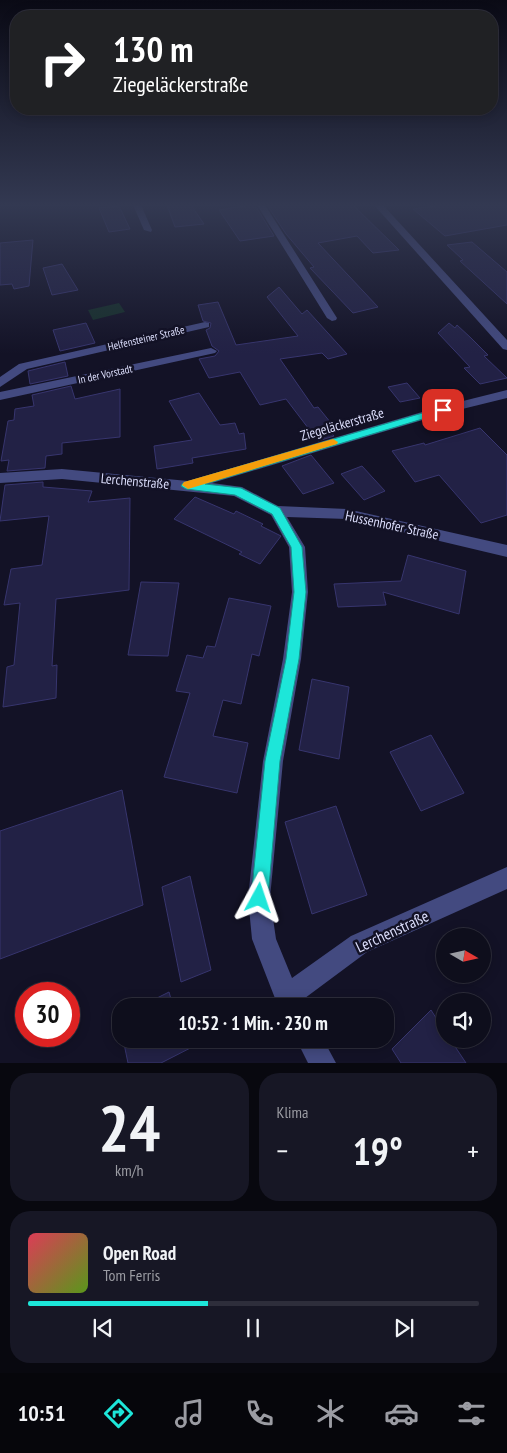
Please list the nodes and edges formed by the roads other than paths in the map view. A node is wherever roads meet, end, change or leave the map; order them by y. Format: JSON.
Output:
{"nodes":[{"id":1,"x":292,"y":255,"type":"edge"},
{"id":2,"x":423,"y":255,"type":"edge"},
{"id":3,"x":332,"y":318,"type":"dead end"},
{"id":4,"x":205,"y":325,"type":"dead end"},
{"id":5,"x":507,"y":347,"type":"edge"},
{"id":6,"x":211,"y":351,"type":"dead end"},
{"id":7,"x":88,"y":352,"type":"joint"},
{"id":8,"x":0,"y":383,"type":"edge"},
{"id":9,"x":507,"y":394,"type":"edge"},
{"id":10,"x":0,"y":396,"type":"edge"},
{"id":11,"x":0,"y":478,"type":"edge"},
{"id":12,"x":186,"y":486,"type":"junction"},
{"id":13,"x":276,"y":511,"type":"junction"},
{"id":14,"x":507,"y":551,"type":"edge"},
{"id":15,"x":507,"y":878,"type":"edge"},
{"id":16,"x":287,"y":998,"type":"edge"},
{"id":17,"x":294,"y":998,"type":"edge"},
{"id":18,"x":314,"y":1048,"type":"edge"},
{"id":19,"x":323,"y":1063,"type":"edge"}],
"edges":[{"from":1,"to":3,"type":"street"},
{"from":2,"to":5,"type":"street"},
{"from":4,"to":7,"type":"street","name":"Helfensteiner Straße"},
{"from":6,"to":10,"type":"street","name":"In der Vorstadt"},
{"from":7,"to":8,"type":"street","name":"In der Vorstadt"},
{"from":9,"to":12,"type":"street","name":"Ziegeläckerstraße"},
{"from":11,"to":12,"type":"street","name":"Lerchenstraße"},
{"from":12,"to":13,"type":"street","name":"Lerchenstraße"},
{"from":13,"to":14,"type":"street","name":"Hussenhofer Straße"},
{"from":13,"to":16,"type":"street","name":"Lerchenstraße"},
{"from":15,"to":17,"type":"street","name":"Lerchenstraße"},
{"from":18,"to":19,"type":"street"}]}
